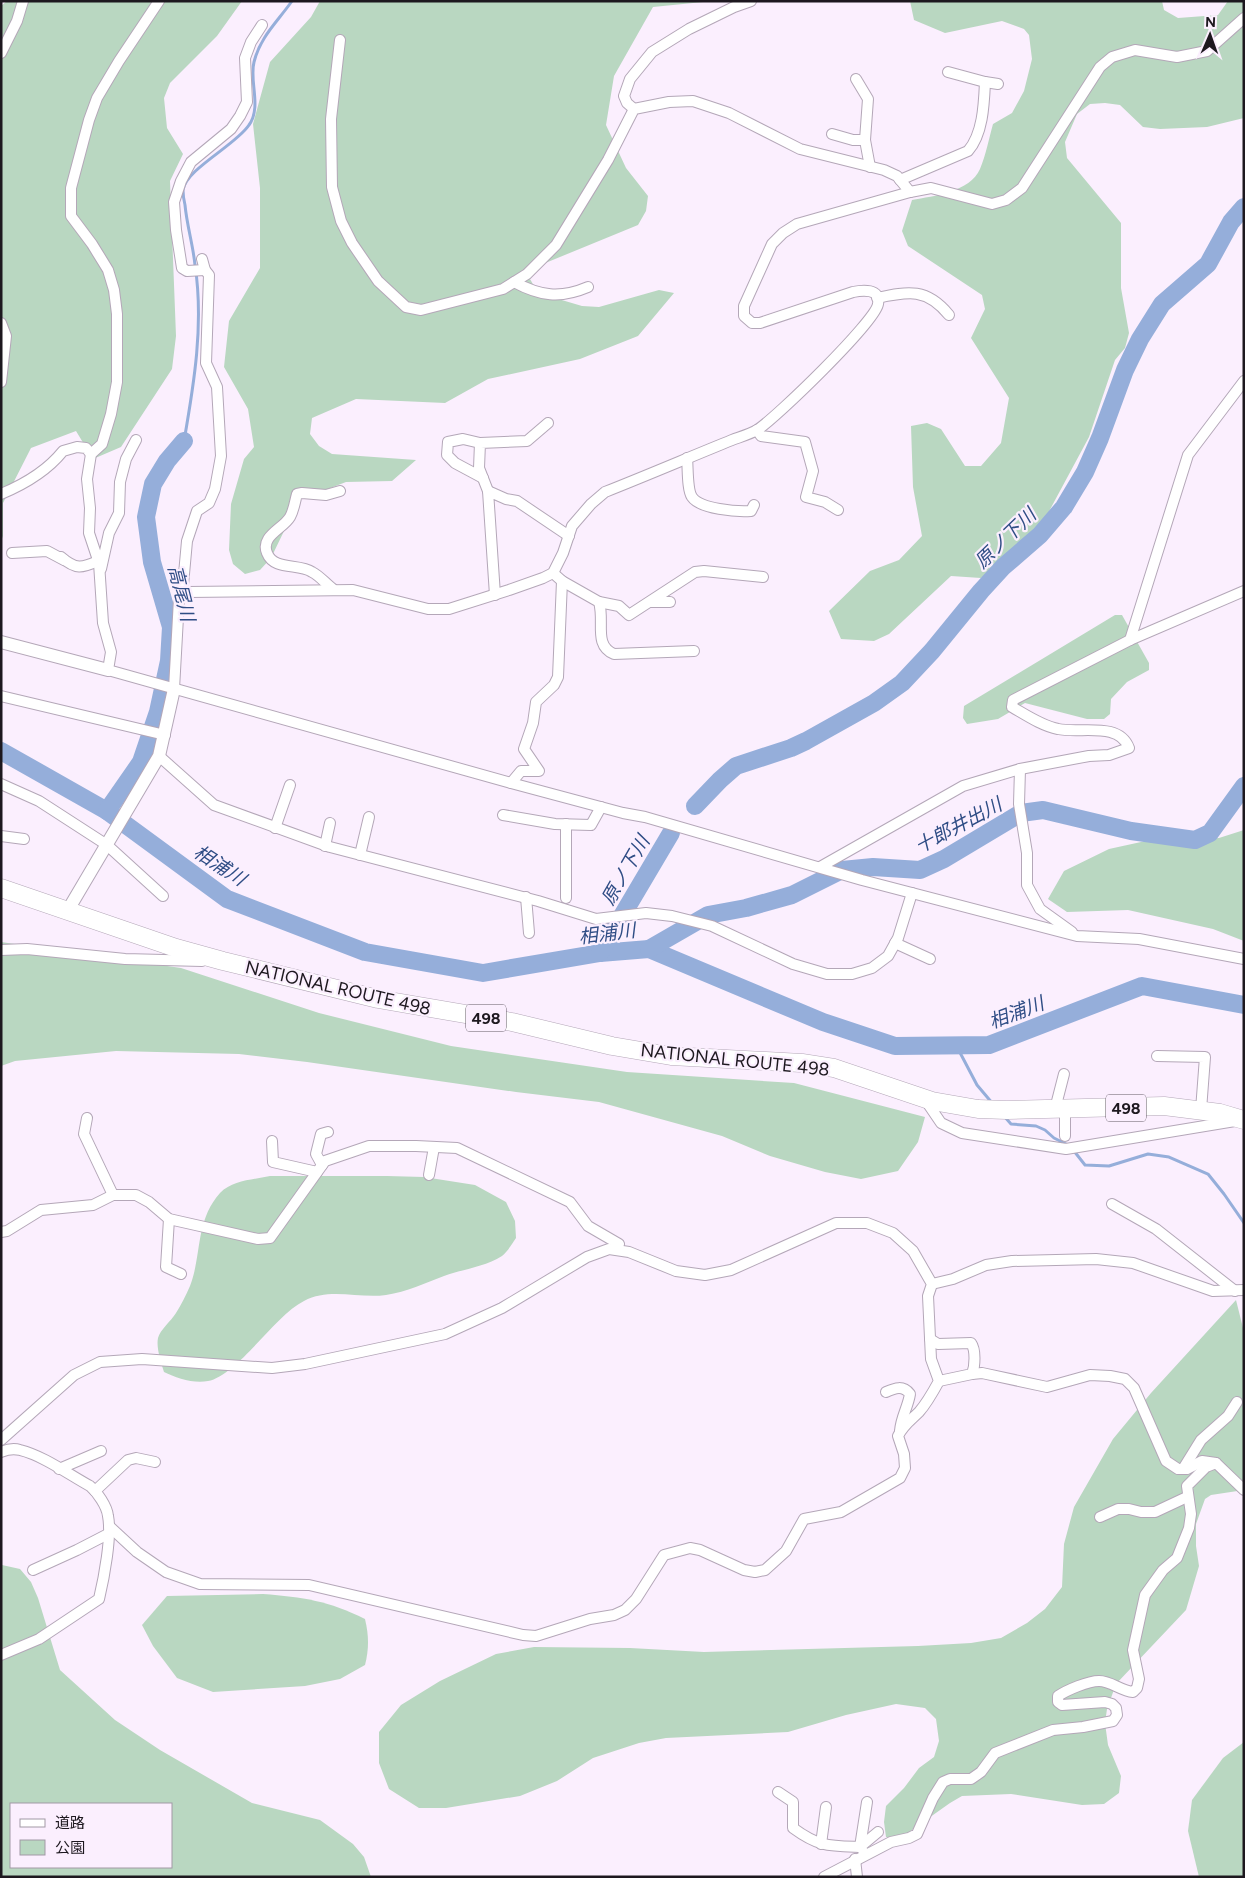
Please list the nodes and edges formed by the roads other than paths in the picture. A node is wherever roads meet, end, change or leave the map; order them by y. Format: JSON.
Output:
{"nodes":[{"id":1,"x":23,"y":1,"type":"edge"},
{"id":2,"x":159,"y":1,"type":"edge"},
{"id":3,"x":751,"y":1,"type":"edge"},
{"id":4,"x":1244,"y":18,"type":"edge"},
{"id":5,"x":262,"y":25,"type":"dead end"},
{"id":6,"x":340,"y":40,"type":"dead end"},
{"id":7,"x":1,"y":53,"type":"edge"},
{"id":8,"x":948,"y":72,"type":"dead end"},
{"id":9,"x":856,"y":79,"type":"dead end"},
{"id":10,"x":985,"y":82,"type":"junction"},
{"id":11,"x":998,"y":84,"type":"dead end"},
{"id":12,"x":634,"y":109,"type":"junction"},
{"id":13,"x":832,"y":134,"type":"dead end"},
{"id":14,"x":865,"y":140,"type":"junction"},
{"id":15,"x":870,"y":167,"type":"junction"},
{"id":16,"x":900,"y":180,"type":"junction"},
{"id":17,"x":910,"y":192,"type":"junction"},
{"id":18,"x":202,"y":259,"type":"dead end"},
{"id":19,"x":204,"y":270,"type":"junction"},
{"id":20,"x":514,"y":282,"type":"junction"},
{"id":21,"x":588,"y":287,"type":"dead end"},
{"id":22,"x":878,"y":298,"type":"junction"},
{"id":23,"x":949,"y":315,"type":"dead end"},
{"id":24,"x":1,"y":323,"type":"edge"},
{"id":25,"x":1244,"y":381,"type":"edge"},
{"id":26,"x":1,"y":382,"type":"edge"},
{"id":27,"x":548,"y":423,"type":"dead end"},
{"id":28,"x":757,"y":430,"type":"junction"},
{"id":29,"x":136,"y":440,"type":"dead end"},
{"id":30,"x":480,"y":443,"type":"junction"},
{"id":31,"x":91,"y":454,"type":"junction"},
{"id":32,"x":687,"y":458,"type":"junction"},
{"id":33,"x":483,"y":478,"type":"junction"},
{"id":34,"x":340,"y":491,"type":"dead end"},
{"id":35,"x":488,"y":491,"type":"junction"},
{"id":36,"x":1,"y":494,"type":"edge"},
{"id":37,"x":754,"y":505,"type":"dead end"},
{"id":38,"x":838,"y":510,"type":"dead end"},
{"id":39,"x":568,"y":536,"type":"junction"},
{"id":40,"x":52,"y":548,"type":"dead end"},
{"id":41,"x":12,"y":553,"type":"dead end"},
{"id":42,"x":64,"y":560,"type":"junction"},
{"id":43,"x":98,"y":561,"type":"junction"},
{"id":44,"x":553,"y":573,"type":"junction"},
{"id":45,"x":100,"y":575,"type":"junction"},
{"id":46,"x":763,"y":577,"type":"dead end"},
{"id":47,"x":562,"y":581,"type":"junction"},
{"id":48,"x":333,"y":589,"type":"junction"},
{"id":49,"x":1244,"y":591,"type":"edge"},
{"id":50,"x":495,"y":595,"type":"junction"},
{"id":51,"x":182,"y":596,"type":"junction"},
{"id":52,"x":599,"y":602,"type":"junction"},
{"id":53,"x":651,"y":602,"type":"junction"},
{"id":54,"x":670,"y":602,"type":"dead end"},
{"id":55,"x":1130,"y":640,"type":"junction"},
{"id":56,"x":1,"y":642,"type":"edge"},
{"id":57,"x":694,"y":651,"type":"dead end"},
{"id":58,"x":108,"y":670,"type":"junction"},
{"id":59,"x":170,"y":688,"type":"junction"},
{"id":60,"x":1,"y":696,"type":"edge"},
{"id":61,"x":161,"y":734,"type":"junction"},
{"id":62,"x":159,"y":756,"type":"junction"},
{"id":63,"x":1020,"y":769,"type":"junction"},
{"id":64,"x":511,"y":783,"type":"junction"},
{"id":65,"x":1,"y":784,"type":"edge"},
{"id":66,"x":290,"y":785,"type":"dead end"},
{"id":67,"x":601,"y":807,"type":"junction"},
{"id":68,"x":503,"y":815,"type":"dead end"},
{"id":69,"x":369,"y":817,"type":"dead end"},
{"id":70,"x":330,"y":823,"type":"dead end"},
{"id":71,"x":566,"y":824,"type":"junction"},
{"id":72,"x":275,"y":828,"type":"junction"},
{"id":73,"x":1,"y":836,"type":"edge"},
{"id":74,"x":24,"y":839,"type":"dead end"},
{"id":75,"x":109,"y":842,"type":"junction"},
{"id":76,"x":325,"y":846,"type":"junction"},
{"id":77,"x":360,"y":855,"type":"junction"},
{"id":78,"x":820,"y":867,"type":"junction"},
{"id":79,"x":1,"y":888,"type":"edge"},
{"id":80,"x":912,"y":893,"type":"junction"},
{"id":81,"x":163,"y":896,"type":"dead end"},
{"id":82,"x":526,"y":898,"type":"junction"},
{"id":83,"x":566,"y":898,"type":"dead end"},
{"id":84,"x":68,"y":910,"type":"junction"},
{"id":85,"x":529,"y":933,"type":"dead end"},
{"id":86,"x":1077,"y":936,"type":"junction"},
{"id":87,"x":895,"y":943,"type":"junction"},
{"id":88,"x":1,"y":950,"type":"edge"},
{"id":89,"x":930,"y":959,"type":"dead end"},
{"id":90,"x":1244,"y":959,"type":"edge"},
{"id":91,"x":223,"y":961,"type":"junction"},
{"id":92,"x":1156,"y":1056,"type":"dead end"},
{"id":93,"x":1064,"y":1074,"type":"dead end"},
{"id":94,"x":924,"y":1098,"type":"junction"},
{"id":95,"x":1060,"y":1109,"type":"junction"},
{"id":96,"x":1200,"y":1110,"type":"junction"},
{"id":97,"x":87,"y":1118,"type":"dead end"},
{"id":98,"x":1244,"y":1120,"type":"edge"},
{"id":99,"x":328,"y":1132,"type":"dead end"},
{"id":100,"x":1065,"y":1136,"type":"dead end"},
{"id":101,"x":272,"y":1142,"type":"dead end"},
{"id":102,"x":434,"y":1147,"type":"junction"},
{"id":103,"x":319,"y":1169,"type":"junction"},
{"id":104,"x":429,"y":1175,"type":"dead end"},
{"id":105,"x":112,"y":1195,"type":"junction"},
{"id":106,"x":1112,"y":1204,"type":"dead end"},
{"id":107,"x":169,"y":1219,"type":"junction"},
{"id":108,"x":1,"y":1232,"type":"edge"},
{"id":109,"x":619,"y":1244,"type":"dead end"},
{"id":110,"x":181,"y":1274,"type":"dead end"},
{"id":111,"x":932,"y":1284,"type":"junction"},
{"id":112,"x":1239,"y":1290,"type":"edge"},
{"id":113,"x":930,"y":1340,"type":"junction"},
{"id":114,"x":972,"y":1374,"type":"junction"},
{"id":115,"x":939,"y":1381,"type":"junction"},
{"id":116,"x":886,"y":1392,"type":"dead end"},
{"id":117,"x":1236,"y":1402,"type":"dead end"},
{"id":118,"x":899,"y":1434,"type":"junction"},
{"id":119,"x":1,"y":1440,"type":"edge"},
{"id":120,"x":1,"y":1452,"type":"edge"},
{"id":121,"x":101,"y":1452,"type":"dead end"},
{"id":122,"x":155,"y":1462,"type":"dead end"},
{"id":123,"x":1216,"y":1463,"type":"junction"},
{"id":124,"x":59,"y":1469,"type":"junction"},
{"id":125,"x":1183,"y":1469,"type":"junction"},
{"id":126,"x":96,"y":1490,"type":"junction"},
{"id":127,"x":1244,"y":1490,"type":"edge"},
{"id":128,"x":1187,"y":1497,"type":"junction"},
{"id":129,"x":1100,"y":1517,"type":"dead end"},
{"id":130,"x":109,"y":1530,"type":"junction"},
{"id":131,"x":33,"y":1570,"type":"dead end"},
{"id":132,"x":1,"y":1655,"type":"edge"},
{"id":133,"x":778,"y":1792,"type":"dead end"},
{"id":134,"x":867,"y":1802,"type":"dead end"},
{"id":135,"x":826,"y":1807,"type":"dead end"},
{"id":136,"x":878,"y":1832,"type":"dead end"},
{"id":137,"x":821,"y":1844,"type":"junction"},
{"id":138,"x":860,"y":1854,"type":"junction"},
{"id":139,"x":824,"y":1877,"type":"edge"},
{"id":140,"x":857,"y":1877,"type":"edge"}],
"edges":[{"from":1,"to":7,"type":"street"},
{"from":2,"to":31,"type":"street"},
{"from":3,"to":12,"type":"street"},
{"from":4,"to":17,"type":"street"},
{"from":5,"to":19,"type":"street"},
{"from":6,"to":20,"type":"street"},
{"from":8,"to":10,"type":"street"},
{"from":9,"to":14,"type":"street"},
{"from":10,"to":11,"type":"street"},
{"from":10,"to":16,"type":"street"},
{"from":12,"to":15,"type":"street"},
{"from":12,"to":20,"type":"street"},
{"from":13,"to":14,"type":"street"},
{"from":14,"to":15,"type":"street"},
{"from":15,"to":16,"type":"street"},
{"from":16,"to":17,"type":"street"},
{"from":17,"to":22,"type":"street"},
{"from":18,"to":19,"type":"street"},
{"from":19,"to":51,"type":"street"},
{"from":20,"to":21,"type":"street"},
{"from":22,"to":23,"type":"street"},
{"from":22,"to":28,"type":"street"},
{"from":24,"to":26,"type":"street"},
{"from":25,"to":55,"type":"street"},
{"from":27,"to":30,"type":"street"},
{"from":28,"to":32,"type":"street"},
{"from":28,"to":38,"type":"street"},
{"from":29,"to":45,"type":"street"},
{"from":30,"to":33,"type":"street"},
{"from":30,"to":33,"type":"street"},
{"from":31,"to":36,"type":"street"},
{"from":31,"to":43,"type":"street"},
{"from":32,"to":37,"type":"street"},
{"from":32,"to":39,"type":"street"},
{"from":33,"to":35,"type":"street"},
{"from":34,"to":48,"type":"street"},
{"from":35,"to":39,"type":"street"},
{"from":35,"to":50,"type":"street"},
{"from":39,"to":44,"type":"street"},
{"from":40,"to":42,"type":"street"},
{"from":41,"to":42,"type":"street"},
{"from":42,"to":43,"type":"street"},
{"from":43,"to":45,"type":"street"},
{"from":44,"to":47,"type":"street"},
{"from":44,"to":50,"type":"street"},
{"from":45,"to":58,"type":"street"},
{"from":46,"to":53,"type":"street"},
{"from":47,"to":52,"type":"street"},
{"from":47,"to":64,"type":"street"},
{"from":48,"to":50,"type":"street"},
{"from":48,"to":51,"type":"street"},
{"from":49,"to":55,"type":"street"},
{"from":51,"to":59,"type":"street"},
{"from":52,"to":53,"type":"street"},
{"from":52,"to":57,"type":"street"},
{"from":53,"to":54,"type":"street"},
{"from":55,"to":63,"type":"street"},
{"from":56,"to":58,"type":"street"},
{"from":58,"to":59,"type":"street"},
{"from":59,"to":61,"type":"street"},
{"from":59,"to":64,"type":"street"},
{"from":60,"to":61,"type":"street"},
{"from":61,"to":62,"type":"street"},
{"from":62,"to":72,"type":"street"},
{"from":62,"to":75,"type":"street"},
{"from":63,"to":78,"type":"street"},
{"from":63,"to":86,"type":"street"},
{"from":64,"to":67,"type":"street"},
{"from":65,"to":75,"type":"street"},
{"from":66,"to":72,"type":"street"},
{"from":67,"to":71,"type":"street"},
{"from":67,"to":78,"type":"street"},
{"from":68,"to":71,"type":"street"},
{"from":69,"to":77,"type":"street"},
{"from":70,"to":76,"type":"street"},
{"from":71,"to":83,"type":"street"},
{"from":72,"to":76,"type":"street"},
{"from":73,"to":74,"type":"street"},
{"from":75,"to":81,"type":"street"},
{"from":75,"to":84,"type":"street"},
{"from":76,"to":77,"type":"street"},
{"from":77,"to":82,"type":"street"},
{"from":78,"to":80,"type":"street"},
{"from":79,"to":84,"type":"highway","name":"NATIONAL ROUTE 498","number":"498"},
{"from":80,"to":86,"type":"street"},
{"from":80,"to":87,"type":"street"},
{"from":82,"to":85,"type":"street"},
{"from":82,"to":87,"type":"street"},
{"from":84,"to":91,"type":"highway","name":"NATIONAL ROUTE 498","number":"498"},
{"from":86,"to":90,"type":"street"},
{"from":87,"to":89,"type":"street"},
{"from":88,"to":91,"type":"street"},
{"from":91,"to":94,"type":"highway","name":"NATIONAL ROUTE 498","number":"498"},
{"from":92,"to":96,"type":"street"},
{"from":93,"to":95,"type":"street"},
{"from":94,"to":95,"type":"highway","name":"NATIONAL ROUTE 498","number":"498"},
{"from":94,"to":98,"type":"street"},
{"from":95,"to":96,"type":"highway","name":"NATIONAL ROUTE 498","number":"498"},
{"from":95,"to":100,"type":"street"},
{"from":96,"to":98,"type":"highway","name":"NATIONAL ROUTE 498","number":"498"},
{"from":97,"to":105,"type":"street"},
{"from":99,"to":103,"type":"street"},
{"from":101,"to":103,"type":"street"},
{"from":102,"to":103,"type":"street"},
{"from":102,"to":104,"type":"street"},
{"from":102,"to":109,"type":"street"},
{"from":103,"to":107,"type":"street"},
{"from":105,"to":107,"type":"street"},
{"from":105,"to":108,"type":"street"},
{"from":106,"to":112,"type":"street"},
{"from":107,"to":110,"type":"street"},
{"from":111,"to":112,"type":"street"},
{"from":111,"to":113,"type":"street"},
{"from":111,"to":119,"type":"street"},
{"from":113,"to":114,"type":"street"},
{"from":113,"to":115,"type":"street"},
{"from":114,"to":115,"type":"street"},
{"from":114,"to":125,"type":"street"},
{"from":115,"to":118,"type":"street"},
{"from":116,"to":118,"type":"street"},
{"from":117,"to":125,"type":"street"},
{"from":118,"to":130,"type":"street"},
{"from":120,"to":124,"type":"street"},
{"from":121,"to":124,"type":"street"},
{"from":122,"to":126,"type":"street"},
{"from":123,"to":125,"type":"street"},
{"from":123,"to":127,"type":"street"},
{"from":123,"to":128,"type":"street"},
{"from":124,"to":126,"type":"street"},
{"from":126,"to":130,"type":"street"},
{"from":128,"to":129,"type":"street"},
{"from":128,"to":138,"type":"street"},
{"from":130,"to":131,"type":"street"},
{"from":130,"to":132,"type":"street"},
{"from":133,"to":137,"type":"street"},
{"from":134,"to":138,"type":"street"},
{"from":135,"to":137,"type":"street"},
{"from":136,"to":138,"type":"street"},
{"from":137,"to":138,"type":"street"},
{"from":138,"to":139,"type":"street"},
{"from":138,"to":140,"type":"street"}]}
